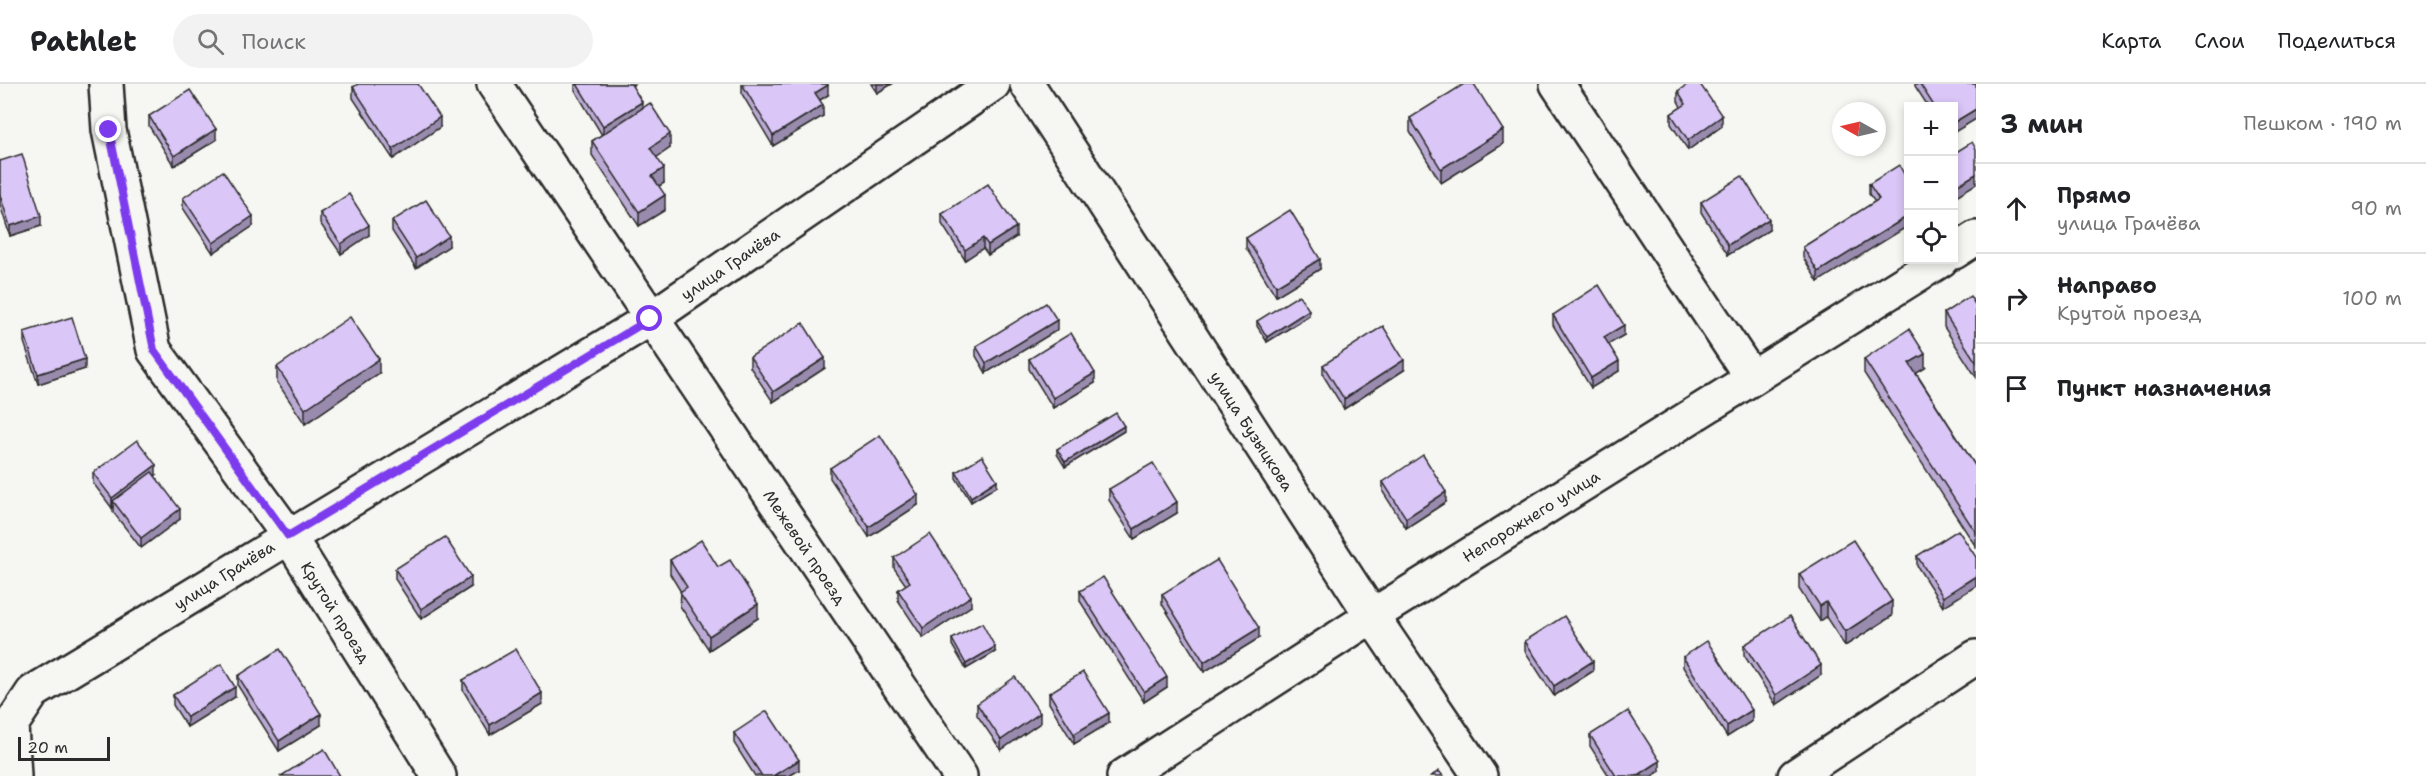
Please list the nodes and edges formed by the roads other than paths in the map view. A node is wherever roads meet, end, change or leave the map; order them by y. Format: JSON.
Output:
{"nodes":[{"id":1,"x":106,"y":84,"type":"edge"},
{"id":2,"x":494,"y":84,"type":"edge"},
{"id":3,"x":993,"y":84,"type":"edge"},
{"id":4,"x":1027,"y":84,"type":"edge"},
{"id":5,"x":1557,"y":84,"type":"edge"},
{"id":6,"x":1976,"y":238,"type":"edge"},
{"id":7,"x":1958,"y":249,"type":"edge"},
{"id":8,"x":1935,"y":264,"type":"edge"},
{"id":9,"x":650,"y":319,"type":"junction"},
{"id":10,"x":1752,"y":378,"type":"junction"},
{"id":11,"x":288,"y":536,"type":"junction"},
{"id":12,"x":1372,"y":616,"type":"junction"},
{"id":13,"x":1976,"y":657,"type":"edge"},
{"id":14,"x":15,"y":776,"type":"edge"},
{"id":15,"x":439,"y":776,"type":"edge"},
{"id":16,"x":960,"y":776,"type":"edge"},
{"id":17,"x":1124,"y":776,"type":"edge"},
{"id":18,"x":1480,"y":776,"type":"edge"},
{"id":19,"x":1795,"y":776,"type":"edge"}],
"edges":[{"from":1,"to":11,"type":"street","name":"Крутой проезд"},
{"from":2,"to":9,"type":"street","name":"Межевой проезд"},
{"from":3,"to":9,"type":"street","name":"улица Грачёва"},
{"from":4,"to":12,"type":"street","name":"улица Бузыцкова"},
{"from":5,"to":10,"type":"street"},
{"from":6,"to":7,"type":"street"},
{"from":8,"to":10,"type":"street","name":"Непорожнего улица"},
{"from":9,"to":11,"type":"street","name":"улица Грачёва"},
{"from":9,"to":16,"type":"street","name":"Межевой проезд"},
{"from":10,"to":12,"type":"street","name":"Непорожнего улица"},
{"from":11,"to":14,"type":"street","name":"улица Грачёва"},
{"from":11,"to":15,"type":"street","name":"Крутой проезд"},
{"from":12,"to":17,"type":"street","name":"Непорожнего улица"},
{"from":12,"to":18,"type":"street","name":"улица Бузыцкова"},
{"from":13,"to":19,"type":"street"}]}
